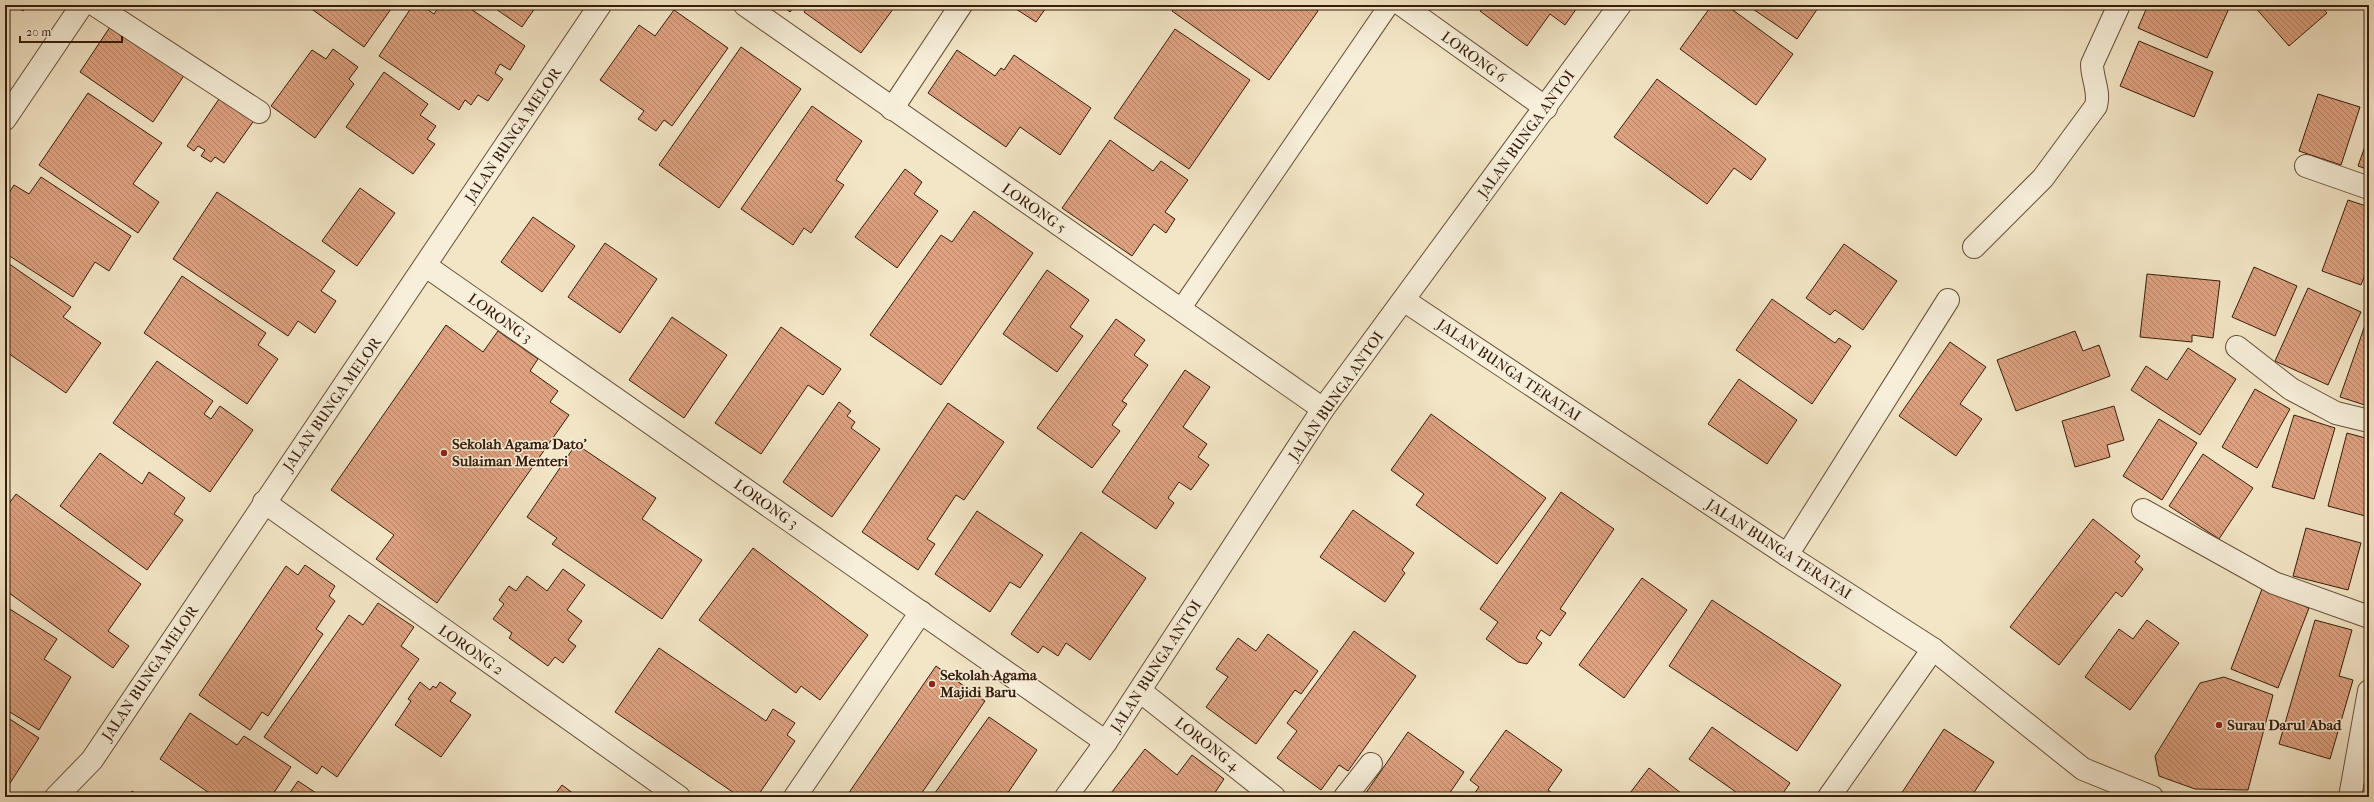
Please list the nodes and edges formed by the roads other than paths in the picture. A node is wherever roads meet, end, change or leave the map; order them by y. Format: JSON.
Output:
{"nodes":[{"id":1,"x":82,"y":5,"type":"edge"},
{"id":2,"x":95,"y":5,"type":"edge"},
{"id":3,"x":600,"y":5,"type":"edge"},
{"id":4,"x":745,"y":5,"type":"edge"},
{"id":5,"x":960,"y":5,"type":"edge"},
{"id":6,"x":1389,"y":5,"type":"edge"},
{"id":7,"x":1402,"y":5,"type":"edge"},
{"id":8,"x":1620,"y":5,"type":"edge"},
{"id":9,"x":2118,"y":5,"type":"edge"},
{"id":10,"x":1546,"y":108,"type":"junction"},
{"id":11,"x":892,"y":109,"type":"junction"},
{"id":12,"x":259,"y":112,"type":"dead end"},
{"id":13,"x":5,"y":119,"type":"edge"},
{"id":14,"x":2306,"y":166,"type":"dead end"},
{"id":15,"x":2369,"y":188,"type":"edge"},
{"id":16,"x":1974,"y":247,"type":"dead end"},
{"id":17,"x":426,"y":266,"type":"junction"},
{"id":18,"x":1948,"y":300,"type":"dead end"},
{"id":19,"x":1405,"y":301,"type":"junction"},
{"id":20,"x":1180,"y":310,"type":"junction"},
{"id":21,"x":2236,"y":347,"type":"dead end"},
{"id":22,"x":1323,"y":409,"type":"junction"},
{"id":23,"x":2369,"y":421,"type":"edge"},
{"id":24,"x":264,"y":502,"type":"junction"},
{"id":25,"x":2143,"y":510,"type":"dead end"},
{"id":26,"x":1788,"y":555,"type":"junction"},
{"id":27,"x":921,"y":612,"type":"junction"},
{"id":28,"x":2369,"y":617,"type":"edge"},
{"id":29,"x":1933,"y":649,"type":"junction"},
{"id":30,"x":1140,"y":691,"type":"junction"},
{"id":31,"x":2369,"y":691,"type":"edge"},
{"id":32,"x":1106,"y":742,"type":"junction"},
{"id":33,"x":1371,"y":764,"type":"dead end"},
{"id":34,"x":56,"y":797,"type":"edge"},
{"id":35,"x":679,"y":797,"type":"edge"},
{"id":36,"x":795,"y":797,"type":"edge"},
{"id":37,"x":1066,"y":797,"type":"edge"},
{"id":38,"x":1274,"y":797,"type":"edge"},
{"id":39,"x":1345,"y":797,"type":"edge"},
{"id":40,"x":1829,"y":797,"type":"edge"},
{"id":41,"x":2152,"y":797,"type":"edge"},
{"id":42,"x":2350,"y":797,"type":"edge"}],
"edges":[{"from":1,"to":13,"type":"street"},
{"from":2,"to":12,"type":"street"},
{"from":3,"to":17,"type":"street","name":"JALAN BUNGA MELOR"},
{"from":4,"to":11,"type":"street","name":"LORONG 5"},
{"from":5,"to":11,"type":"street"},
{"from":6,"to":20,"type":"lane"},
{"from":7,"to":10,"type":"street","name":"LORONG 6"},
{"from":8,"to":10,"type":"street","name":"JALAN BUNGA ANTOI"},
{"from":9,"to":16,"type":"street"},
{"from":10,"to":19,"type":"street","name":"JALAN BUNGA ANTOI"},
{"from":11,"to":20,"type":"street","name":"LORONG 5"},
{"from":14,"to":15,"type":"street"},
{"from":17,"to":24,"type":"street","name":"JALAN BUNGA MELOR"},
{"from":17,"to":27,"type":"street","name":"LORONG 3"},
{"from":18,"to":26,"type":"street"},
{"from":19,"to":22,"type":"street","name":"JALAN BUNGA ANTOI"},
{"from":19,"to":26,"type":"street","name":"JALAN BUNGA TERATAI"},
{"from":20,"to":22,"type":"street","name":"LORONG 5"},
{"from":21,"to":23,"type":"street"},
{"from":22,"to":30,"type":"street","name":"JALAN BUNGA ANTOI"},
{"from":24,"to":34,"type":"street","name":"JALAN BUNGA MELOR"},
{"from":24,"to":35,"type":"street","name":"LORONG 2"},
{"from":25,"to":28,"type":"street"},
{"from":26,"to":29,"type":"street","name":"JALAN BUNGA TERATAI"},
{"from":27,"to":32,"type":"street","name":"LORONG 3"},
{"from":27,"to":36,"type":"street"},
{"from":29,"to":40,"type":"street"},
{"from":29,"to":41,"type":"street","name":"JALAN BUNGA TERATAI"},
{"from":30,"to":32,"type":"street","name":"JALAN BUNGA ANTOI"},
{"from":30,"to":38,"type":"street","name":"LORONG 4"},
{"from":31,"to":42,"type":"street"},
{"from":32,"to":37,"type":"street","name":"JALAN BUNGA ANTOI"},
{"from":33,"to":39,"type":"street"}]}
